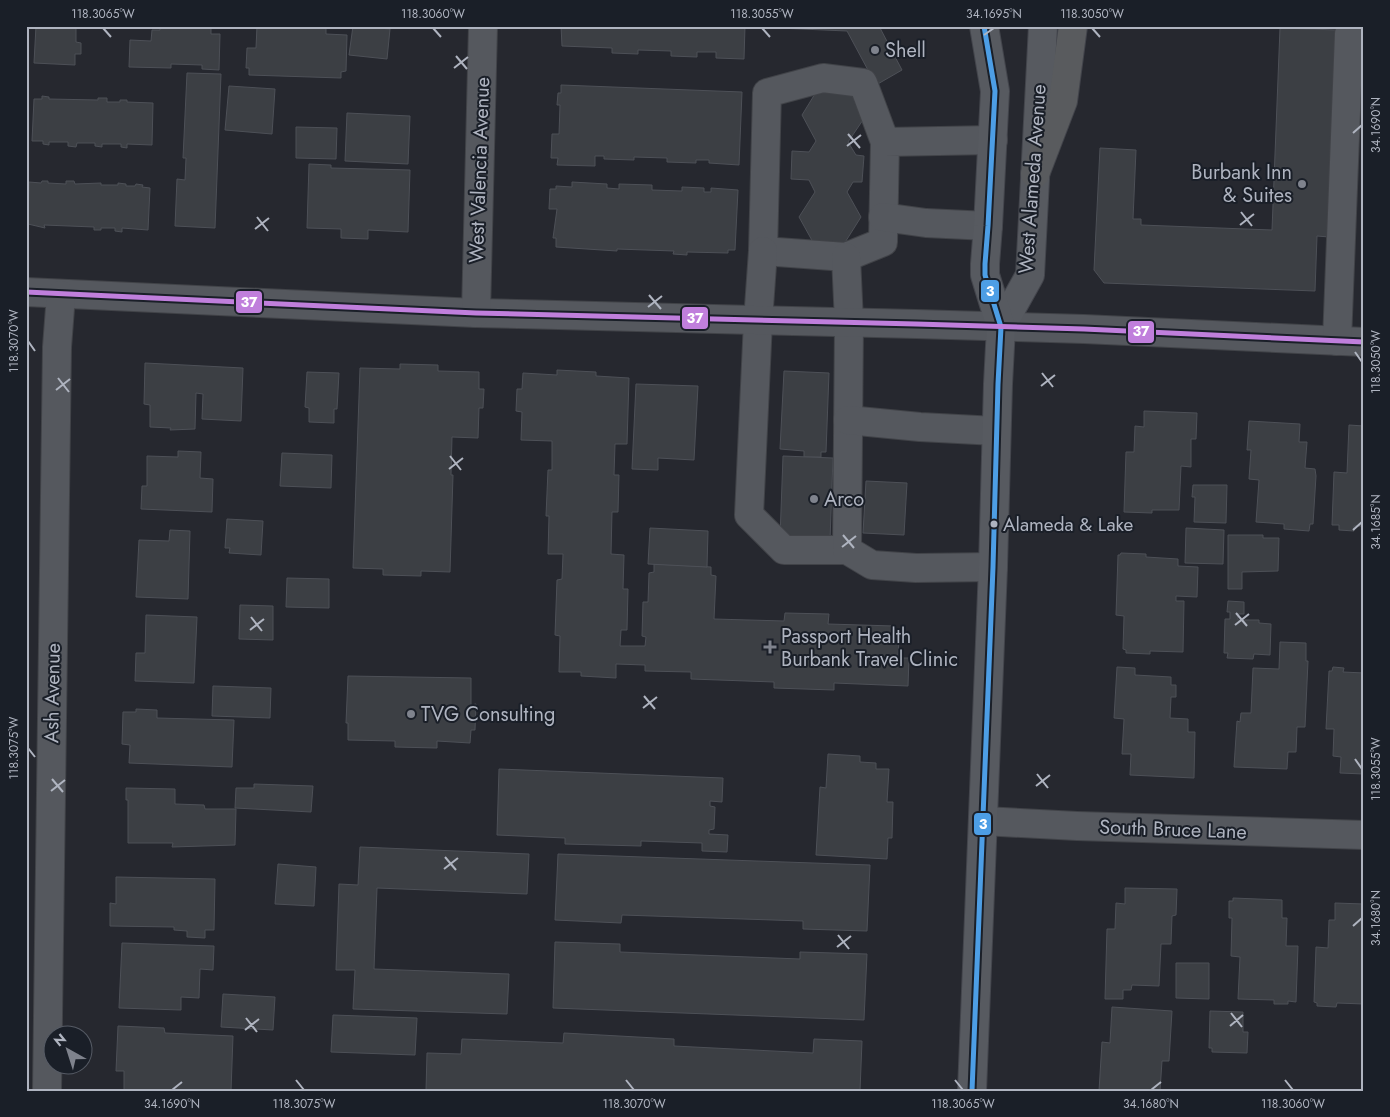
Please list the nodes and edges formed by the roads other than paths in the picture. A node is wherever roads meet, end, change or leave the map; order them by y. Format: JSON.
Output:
{"nodes":[{"id":1,"x":483,"y":26,"type":"edge"},
{"id":2,"x":984,"y":26,"type":"edge"},
{"id":3,"x":1043,"y":26,"type":"edge"},
{"id":4,"x":1074,"y":26,"type":"edge"},
{"id":5,"x":1349,"y":34,"type":"dead end"},
{"id":6,"x":994,"y":140,"type":"junction"},
{"id":7,"x":885,"y":142,"type":"junction"},
{"id":8,"x":1035,"y":174,"type":"junction"},
{"id":9,"x":883,"y":217,"type":"junction"},
{"id":10,"x":988,"y":226,"type":"junction"},
{"id":11,"x":763,"y":251,"type":"junction"},
{"id":12,"x":846,"y":256,"type":"junction"},
{"id":13,"x":26,"y":292,"type":"edge"},
{"id":14,"x":61,"y":294,"type":"junction"},
{"id":15,"x":476,"y":313,"type":"junction"},
{"id":16,"x":758,"y":321,"type":"junction"},
{"id":17,"x":848,"y":322,"type":"junction"},
{"id":18,"x":1001,"y":327,"type":"junction"},
{"id":19,"x":1337,"y":341,"type":"junction"},
{"id":20,"x":1364,"y":342,"type":"edge"},
{"id":21,"x":848,"y":420,"type":"junction"},
{"id":22,"x":996,"y":431,"type":"junction"},
{"id":23,"x":847,"y":550,"type":"junction"},
{"id":24,"x":993,"y":567,"type":"junction"},
{"id":25,"x":983,"y":821,"type":"junction"},
{"id":26,"x":1364,"y":835,"type":"edge"},
{"id":27,"x":47,"y":1091,"type":"edge"},
{"id":28,"x":972,"y":1091,"type":"edge"}],
"edges":[{"from":1,"to":15,"type":"street","name":"West Valencia Avenue"},
{"from":2,"to":6,"type":"main road","name":"West Alameda Avenue"},
{"from":3,"to":8,"type":"main road","name":"West Alameda Avenue"},
{"from":4,"to":8,"type":"highway"},
{"from":5,"to":19,"type":"street"},
{"from":6,"to":7,"type":"street"},
{"from":6,"to":10,"type":"main road","name":"West Alameda Avenue"},
{"from":7,"to":9,"type":"street"},
{"from":7,"to":11,"type":"street"},
{"from":8,"to":18,"type":"main road","name":"West Alameda Avenue"},
{"from":9,"to":10,"type":"street"},
{"from":9,"to":12,"type":"street"},
{"from":10,"to":18,"type":"main road","name":"West Alameda Avenue"},
{"from":11,"to":12,"type":"street"},
{"from":11,"to":16,"type":"street"},
{"from":12,"to":17,"type":"street"},
{"from":13,"to":14,"type":"street"},
{"from":14,"to":15,"type":"street"},
{"from":14,"to":27,"type":"street","name":"Ash Avenue"},
{"from":15,"to":16,"type":"street"},
{"from":16,"to":17,"type":"street"},
{"from":16,"to":23,"type":"street"},
{"from":17,"to":18,"type":"street"},
{"from":17,"to":21,"type":"street"},
{"from":18,"to":19,"type":"street"},
{"from":18,"to":22,"type":"main road","name":"West Alameda Avenue"},
{"from":19,"to":20,"type":"street"},
{"from":21,"to":22,"type":"street"},
{"from":21,"to":23,"type":"street"},
{"from":22,"to":24,"type":"main road","name":"West Alameda Avenue"},
{"from":23,"to":24,"type":"street"},
{"from":24,"to":25,"type":"main road","name":"West Alameda Avenue"},
{"from":25,"to":26,"type":"street","name":"South Bruce Lane"},
{"from":25,"to":28,"type":"main road","name":"West Alameda Avenue"}]}
